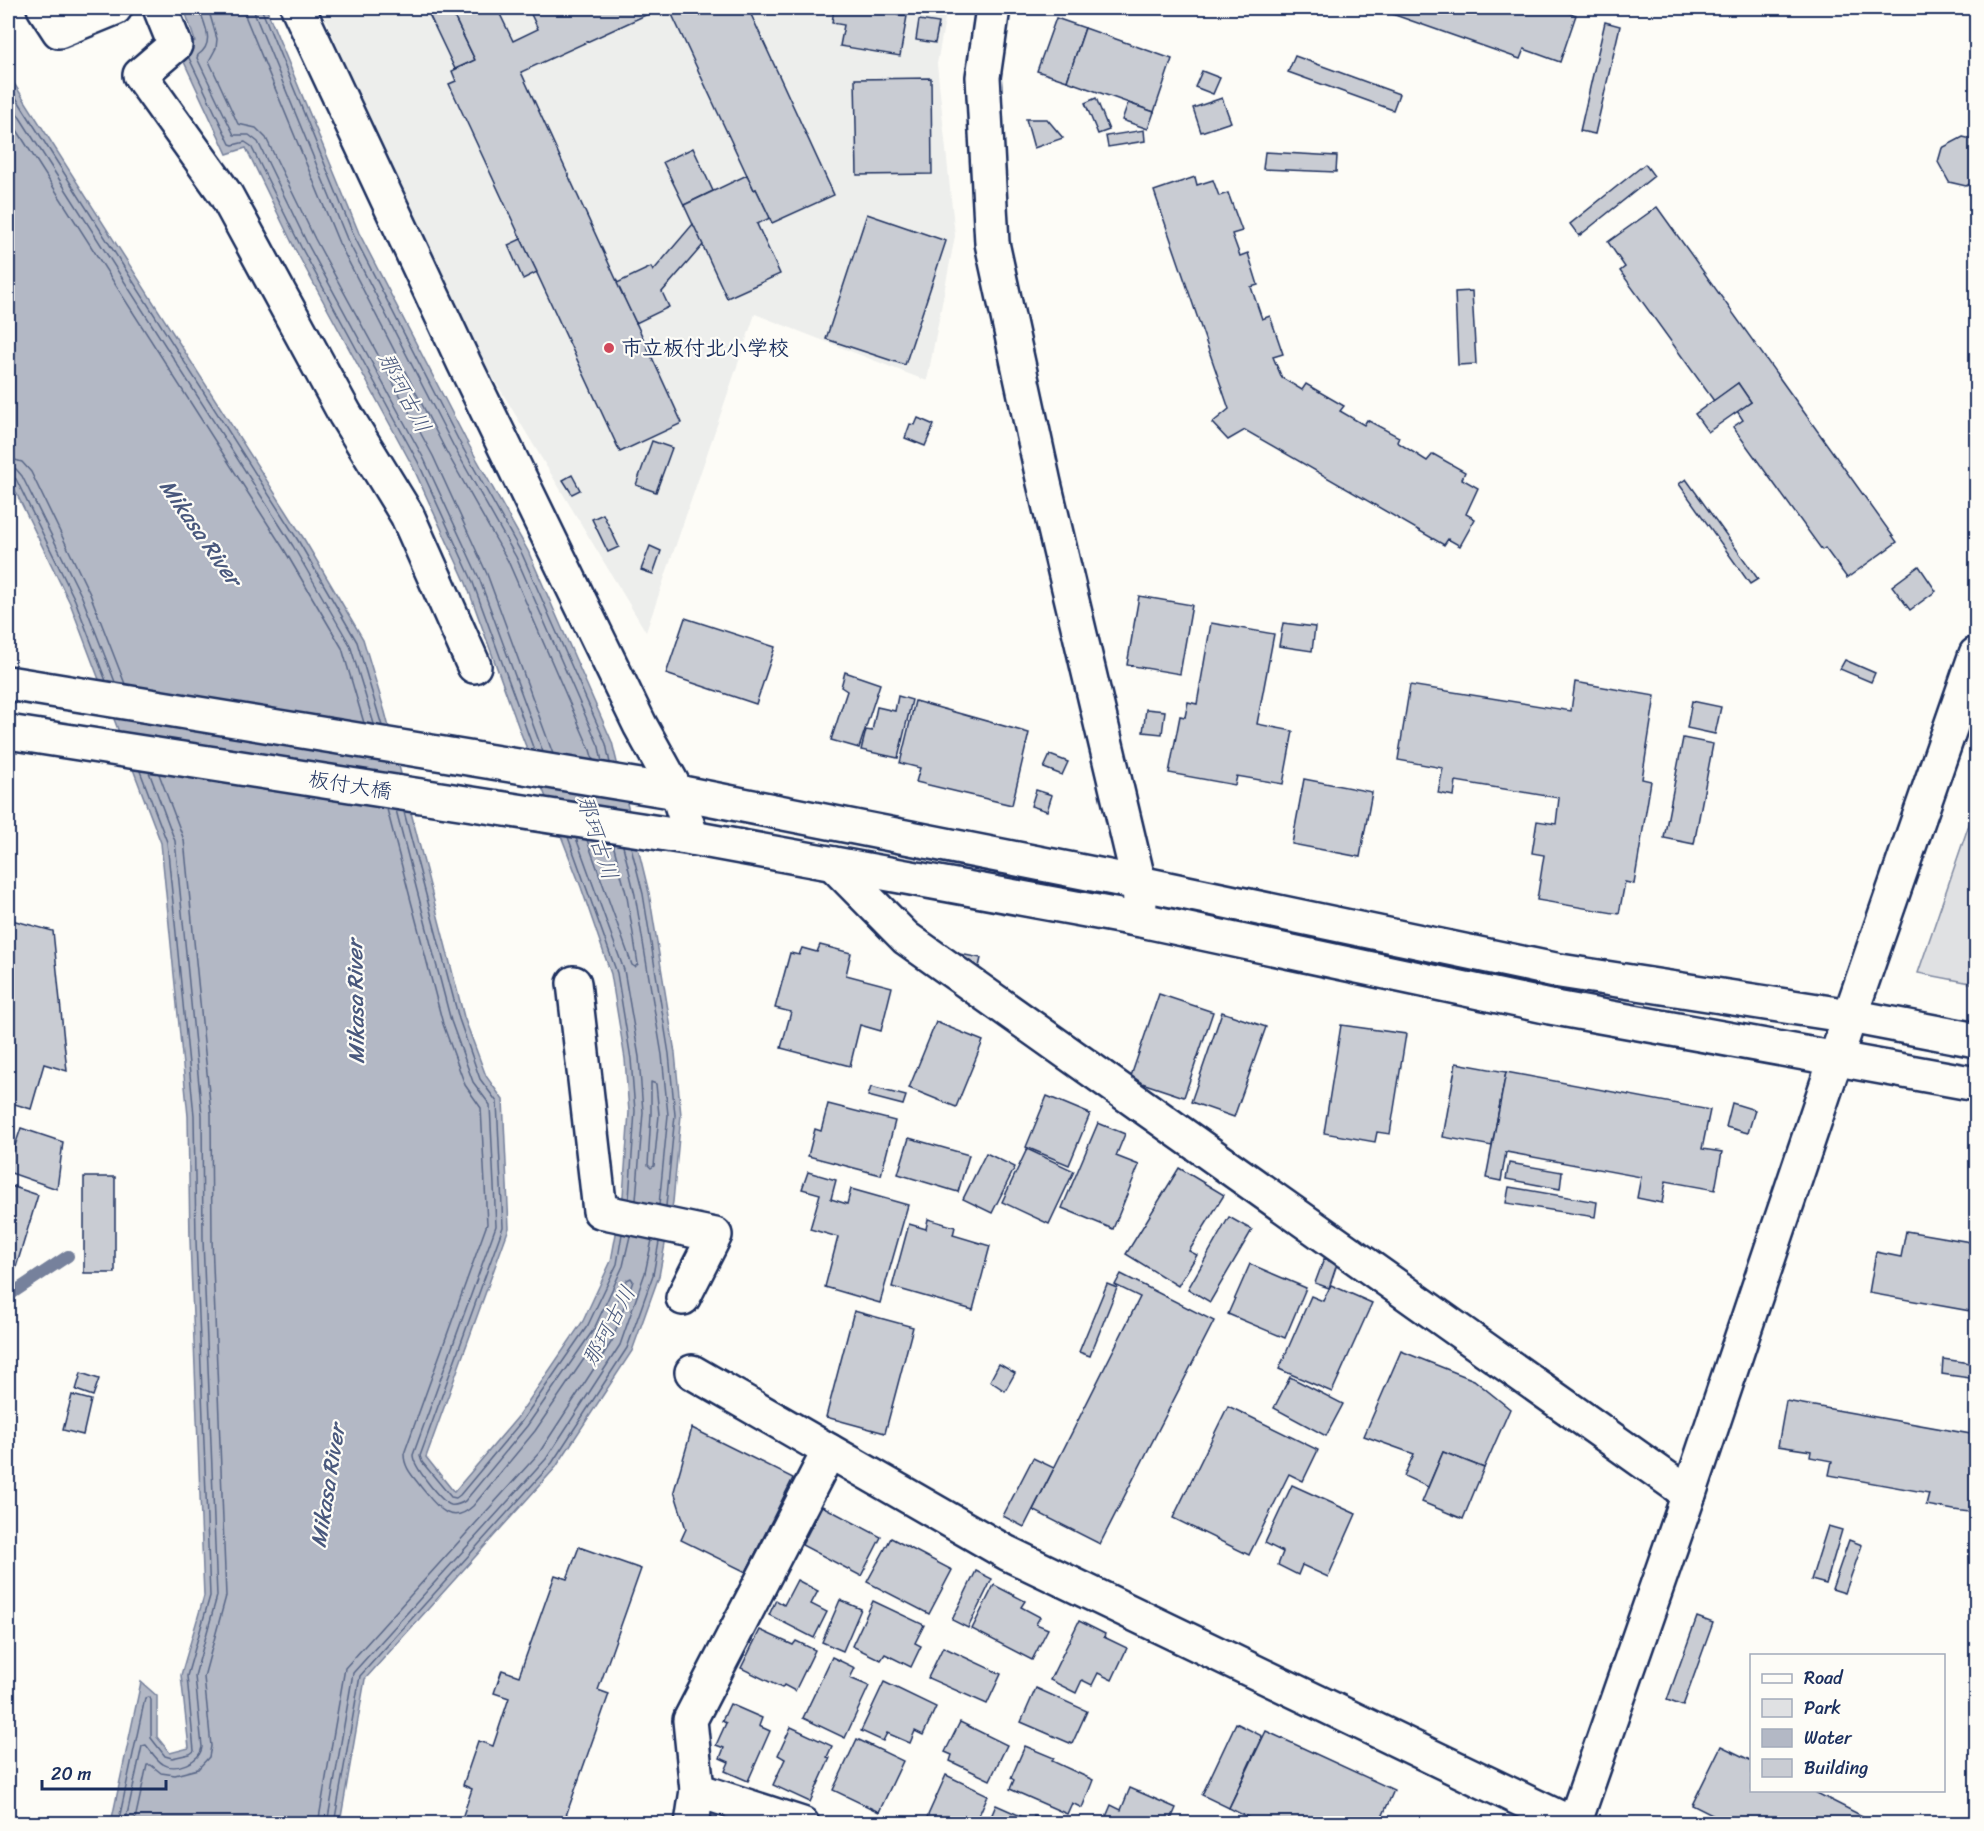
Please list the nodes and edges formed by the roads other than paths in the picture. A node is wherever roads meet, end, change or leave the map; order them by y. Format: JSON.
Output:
{"nodes":[{"id":1,"x":44,"y":8,"type":"edge"},
{"id":2,"x":115,"y":8,"type":"edge"},
{"id":3,"x":159,"y":8,"type":"edge"},
{"id":4,"x":298,"y":8,"type":"edge"},
{"id":5,"x":993,"y":8,"type":"edge"},
{"id":6,"x":1977,"y":654,"type":"edge"},
{"id":7,"x":474,"y":666,"type":"dead end"},
{"id":8,"x":8,"y":683,"type":"edge"},
{"id":9,"x":8,"y":732,"type":"edge"},
{"id":10,"x":677,"y":792,"type":"junction"},
{"id":11,"x":692,"y":838,"type":"junction"},
{"id":12,"x":833,"y":864,"type":"junction"},
{"id":13,"x":1138,"y":883,"type":"junction"},
{"id":14,"x":1141,"y":920,"type":"junction"},
{"id":15,"x":574,"y":983,"type":"dead end"},
{"id":16,"x":1850,"y":1016,"type":"junction"},
{"id":17,"x":1977,"y":1040,"type":"edge"},
{"id":18,"x":1835,"y":1059,"type":"junction"},
{"id":19,"x":1977,"y":1084,"type":"edge"},
{"id":20,"x":683,"y":1298,"type":"dead end"},
{"id":21,"x":692,"y":1372,"type":"dead end"},
{"id":22,"x":829,"y":1451,"type":"junction"},
{"id":23,"x":1689,"y":1494,"type":"junction"},
{"id":24,"x":697,"y":1790,"type":"junction"},
{"id":25,"x":692,"y":1824,"type":"edge"},
{"id":26,"x":802,"y":1824,"type":"edge"},
{"id":27,"x":1573,"y":1824,"type":"edge"}],
"edges":[{"from":1,"to":2,"type":"street"},
{"from":3,"to":7,"type":"street"},
{"from":4,"to":10,"type":"street"},
{"from":5,"to":13,"type":"street"},
{"from":6,"to":16,"type":"street"},
{"from":8,"to":10,"type":"street"},
{"from":9,"to":11,"type":"street","name":"板付大橋"},
{"from":10,"to":11,"type":"street"},
{"from":10,"to":13,"type":"street"},
{"from":11,"to":12,"type":"street","name":"板付大橋"},
{"from":12,"to":14,"type":"street","name":"板付大橋"},
{"from":12,"to":23,"type":"street"},
{"from":13,"to":14,"type":"street"},
{"from":13,"to":16,"type":"street"},
{"from":14,"to":18,"type":"street","name":"板付大橋"},
{"from":15,"to":20,"type":"street"},
{"from":16,"to":17,"type":"street"},
{"from":16,"to":18,"type":"street"},
{"from":18,"to":19,"type":"street","name":"板付大橋"},
{"from":18,"to":23,"type":"street"},
{"from":21,"to":22,"type":"street"},
{"from":22,"to":24,"type":"street"},
{"from":22,"to":27,"type":"street"},
{"from":23,"to":27,"type":"street"},
{"from":24,"to":25,"type":"street"},
{"from":24,"to":26,"type":"street"}]}
